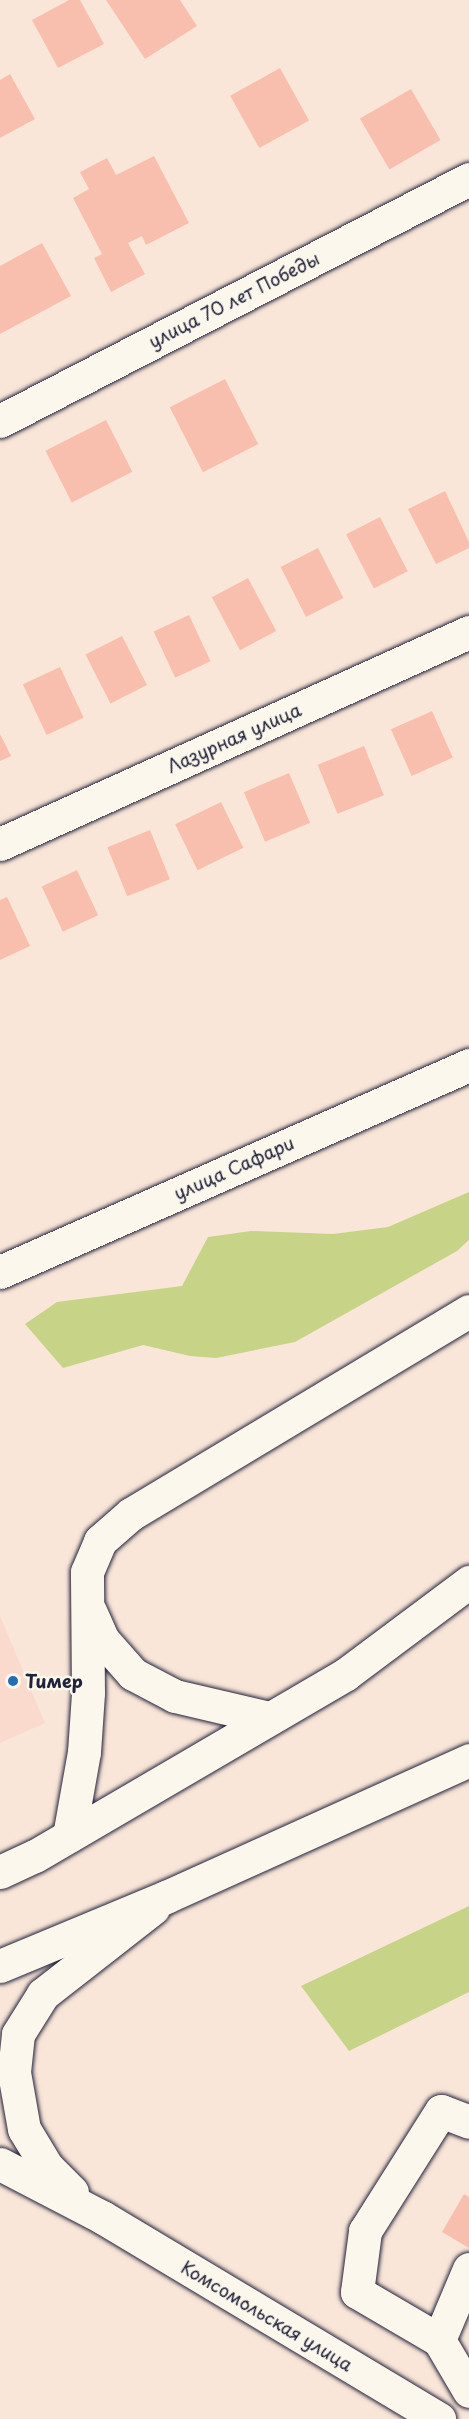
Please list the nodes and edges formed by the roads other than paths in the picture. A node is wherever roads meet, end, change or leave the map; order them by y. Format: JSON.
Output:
{"nodes":[{"id":1,"x":469,"y":179,"type":"edge"},
{"id":2,"x":0,"y":421,"type":"edge"},
{"id":3,"x":469,"y":632,"type":"edge"},
{"id":4,"x":0,"y":844,"type":"edge"},
{"id":5,"x":469,"y":1065,"type":"edge"},
{"id":6,"x":0,"y":1272,"type":"edge"},
{"id":7,"x":469,"y":1311,"type":"edge"},
{"id":8,"x":469,"y":1582,"type":"edge"},
{"id":9,"x":86,"y":1601,"type":"junction"},
{"id":10,"x":269,"y":1718,"type":"junction"},
{"id":11,"x":469,"y":1760,"type":"edge"},
{"id":12,"x":69,"y":1836,"type":"junction"},
{"id":13,"x":0,"y":1872,"type":"edge"},
{"id":14,"x":166,"y":1897,"type":"junction"},
{"id":15,"x":0,"y":1966,"type":"edge"},
{"id":16,"x":469,"y":2122,"type":"edge"},
{"id":17,"x":0,"y":2164,"type":"edge"},
{"id":18,"x":95,"y":2213,"type":"junction"},
{"id":19,"x":469,"y":2269,"type":"edge"},
{"id":20,"x":439,"y":2340,"type":"junction"},
{"id":21,"x":469,"y":2391,"type":"edge"},
{"id":22,"x":439,"y":2419,"type":"edge"}],
"edges":[{"from":1,"to":2,"type":"street","name":"улица 70 лет Победы"},
{"from":3,"to":4,"type":"street","name":"Лазурная улица"},
{"from":5,"to":6,"type":"street","name":"улица Сафари"},
{"from":7,"to":9,"type":"street"},
{"from":8,"to":10,"type":"street"},
{"from":9,"to":10,"type":"street"},
{"from":9,"to":12,"type":"street"},
{"from":10,"to":12,"type":"street"},
{"from":11,"to":14,"type":"street"},
{"from":12,"to":13,"type":"street"},
{"from":14,"to":15,"type":"street"},
{"from":14,"to":18,"type":"street","name":"Комсомольская улица"},
{"from":16,"to":20,"type":"street"},
{"from":17,"to":18,"type":"street","name":"Комсомольская улица"},
{"from":18,"to":22,"type":"street","name":"Комсомольская улица"},
{"from":19,"to":20,"type":"street"},
{"from":20,"to":21,"type":"street"}]}
